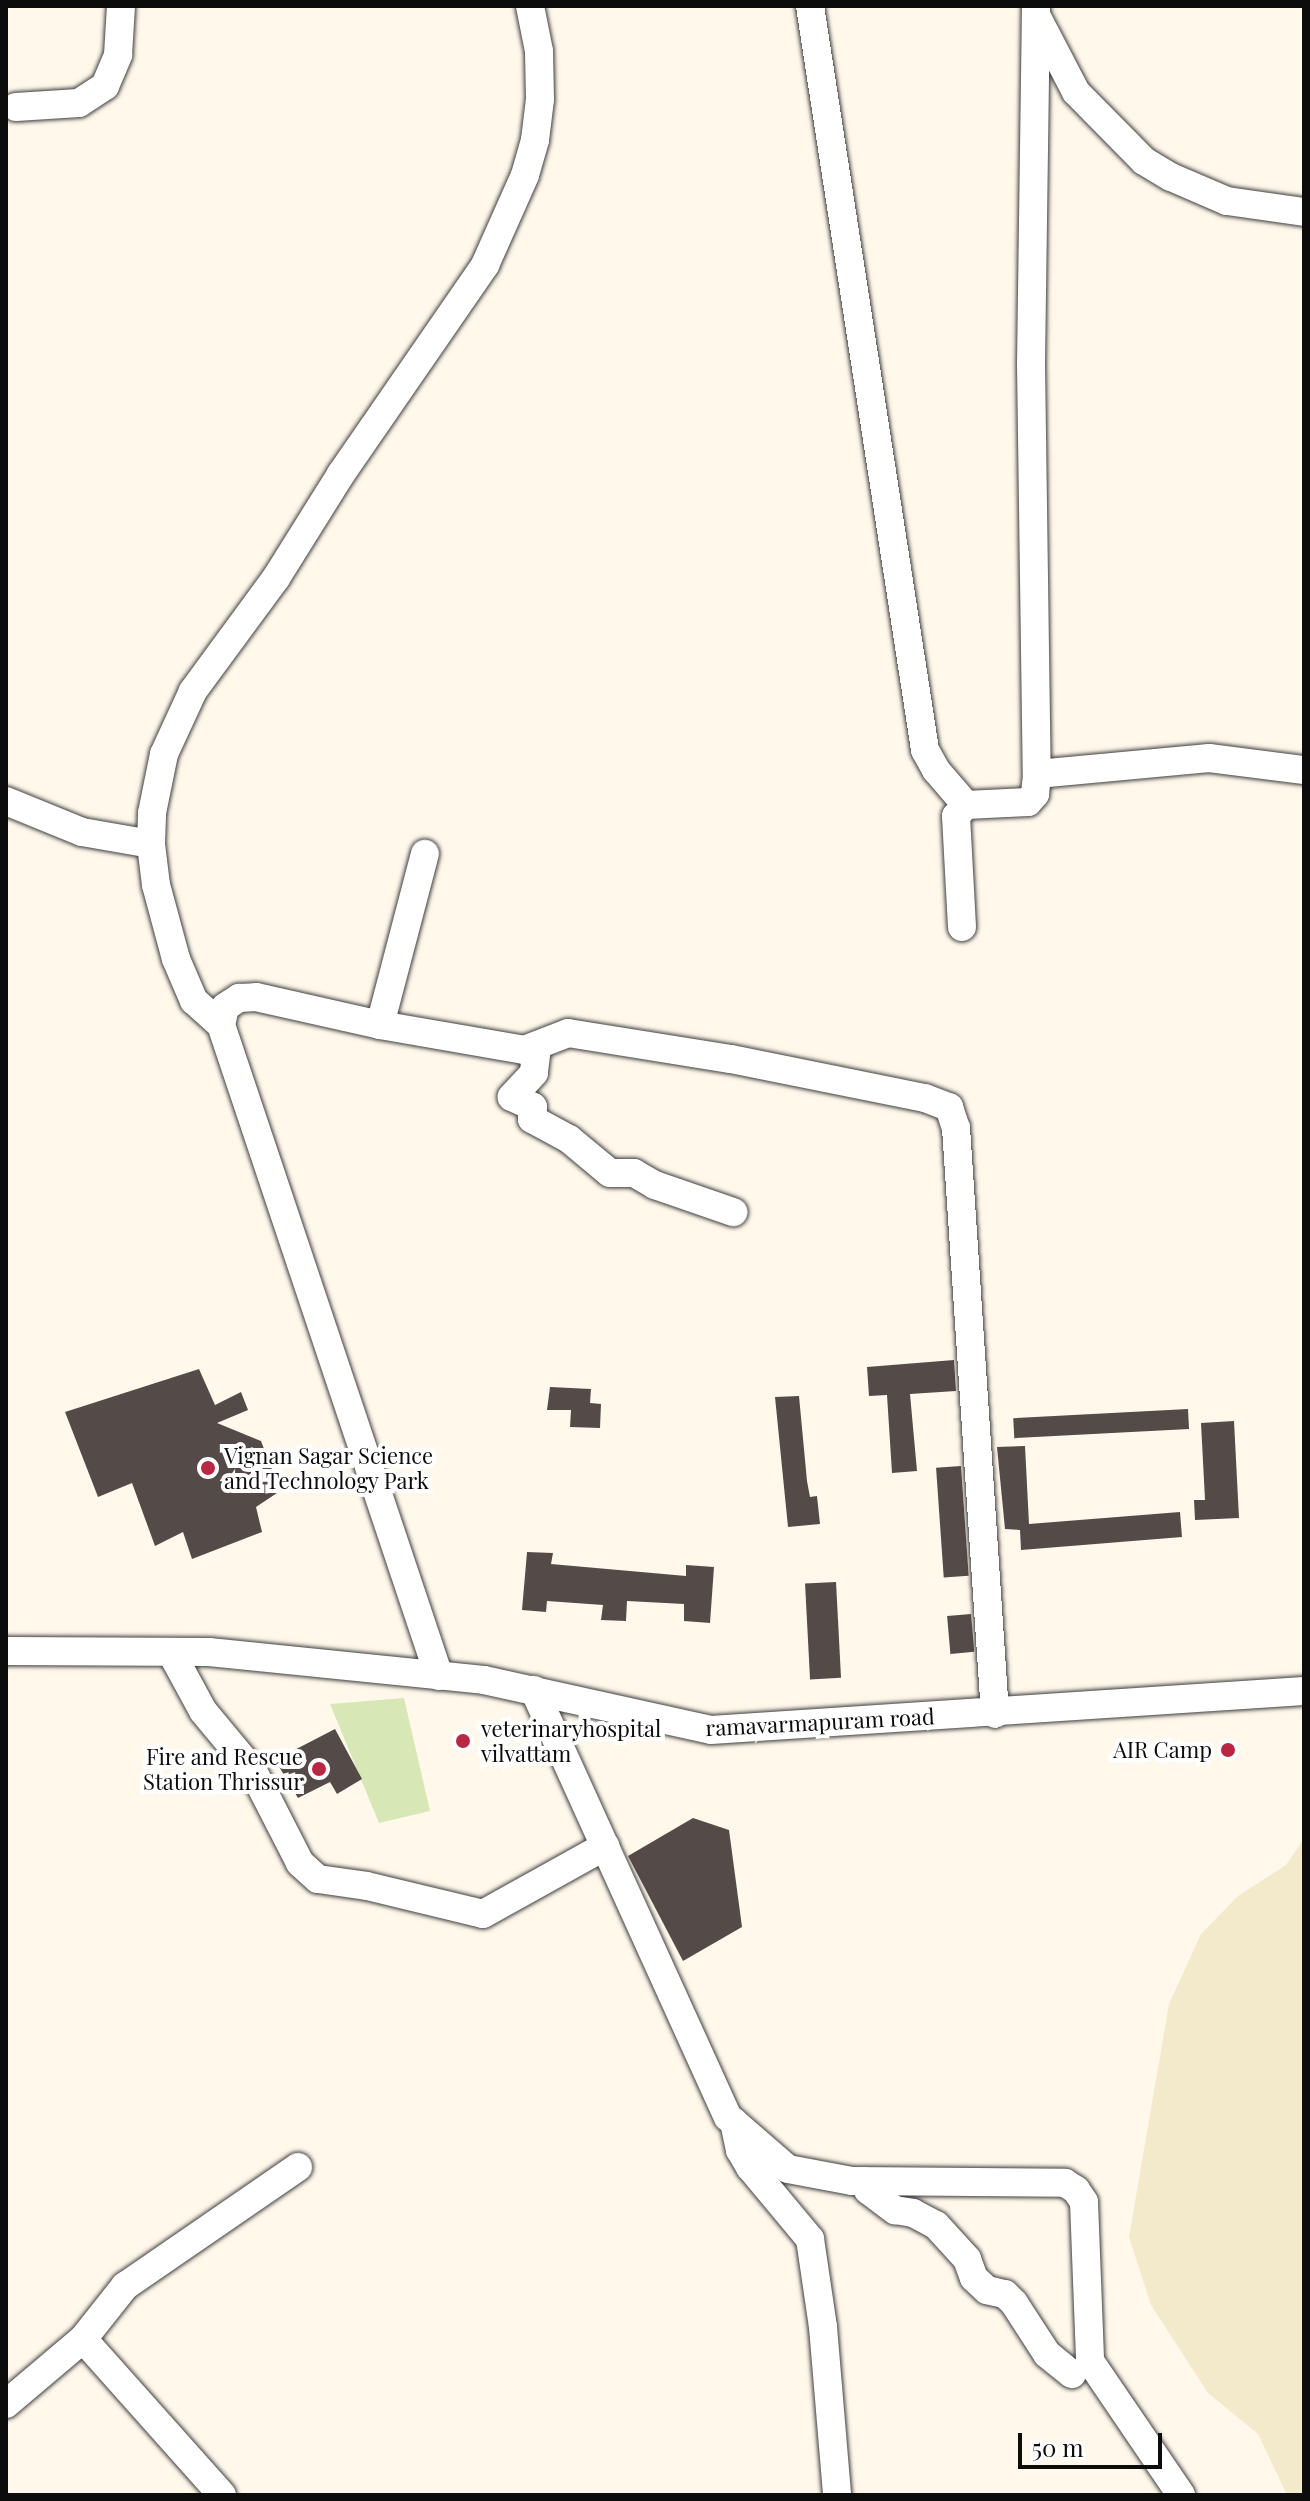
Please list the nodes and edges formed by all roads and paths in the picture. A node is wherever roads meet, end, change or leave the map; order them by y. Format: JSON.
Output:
{"nodes":[{"id":1,"x":121,"y":6,"type":"edge"},
{"id":2,"x":530,"y":6,"type":"edge"},
{"id":3,"x":810,"y":6,"type":"edge"},
{"id":4,"x":1036,"y":10,"type":"edge"},
{"id":5,"x":16,"y":107,"type":"dead end"},
{"id":6,"x":1304,"y":212,"type":"edge"},
{"id":7,"x":1304,"y":770,"type":"edge"},
{"id":8,"x":1037,"y":774,"type":"junction"},
{"id":9,"x":6,"y":801,"type":"edge"},
{"id":10,"x":966,"y":805,"type":"junction"},
{"id":11,"x":151,"y":844,"type":"junction"},
{"id":12,"x":425,"y":854,"type":"dead end"},
{"id":13,"x":962,"y":927,"type":"dead end"},
{"id":14,"x":221,"y":1025,"type":"junction"},
{"id":15,"x":380,"y":1025,"type":"junction"},
{"id":16,"x":537,"y":1047,"type":"junction"},
{"id":17,"x":733,"y":1212,"type":"dead end"},
{"id":18,"x":6,"y":1651,"type":"edge"},
{"id":19,"x":171,"y":1652,"type":"junction"},
{"id":20,"x":439,"y":1676,"type":"junction"},
{"id":21,"x":534,"y":1690,"type":"junction"},
{"id":22,"x":1304,"y":1691,"type":"edge"},
{"id":23,"x":995,"y":1714,"type":"junction"},
{"id":24,"x":605,"y":1846,"type":"junction"},
{"id":25,"x":734,"y":2122,"type":"junction"},
{"id":26,"x":298,"y":2167,"type":"dead end"},
{"id":27,"x":864,"y":2181,"type":"junction"},
{"id":28,"x":83,"y":2339,"type":"junction"},
{"id":29,"x":1072,"y":2374,"type":"dead end"},
{"id":30,"x":6,"y":2404,"type":"edge"},
{"id":31,"x":222,"y":2495,"type":"edge"},
{"id":32,"x":837,"y":2495,"type":"edge"},
{"id":33,"x":1181,"y":2495,"type":"edge"}],
"edges":[{"from":1,"to":5,"type":"street"},
{"from":2,"to":11,"type":"street"},
{"from":3,"to":10,"type":"street"},
{"from":4,"to":6,"type":"street"},
{"from":4,"to":8,"type":"street"},
{"from":7,"to":8,"type":"street"},
{"from":8,"to":10,"type":"street"},
{"from":9,"to":11,"type":"street"},
{"from":10,"to":13,"type":"street"},
{"from":11,"to":14,"type":"street"},
{"from":12,"to":15,"type":"street"},
{"from":14,"to":15,"type":"street"},
{"from":14,"to":20,"type":"street"},
{"from":15,"to":16,"type":"street"},
{"from":16,"to":17,"type":"street"},
{"from":16,"to":23,"type":"street"},
{"from":18,"to":19,"type":"street","name":"ramavarmapuram road"},
{"from":19,"to":20,"type":"street","name":"ramavarmapuram road"},
{"from":19,"to":24,"type":"street"},
{"from":20,"to":21,"type":"street","name":"ramavarmapuram road"},
{"from":21,"to":23,"type":"street","name":"ramavarmapuram road"},
{"from":21,"to":24,"type":"street"},
{"from":22,"to":23,"type":"street","name":"ramavarmapuram road"},
{"from":24,"to":25,"type":"street"},
{"from":25,"to":27,"type":"street"},
{"from":25,"to":32,"type":"street"},
{"from":26,"to":28,"type":"street"},
{"from":27,"to":29,"type":"street"},
{"from":27,"to":33,"type":"street"},
{"from":28,"to":30,"type":"street"},
{"from":28,"to":31,"type":"street"}]}
